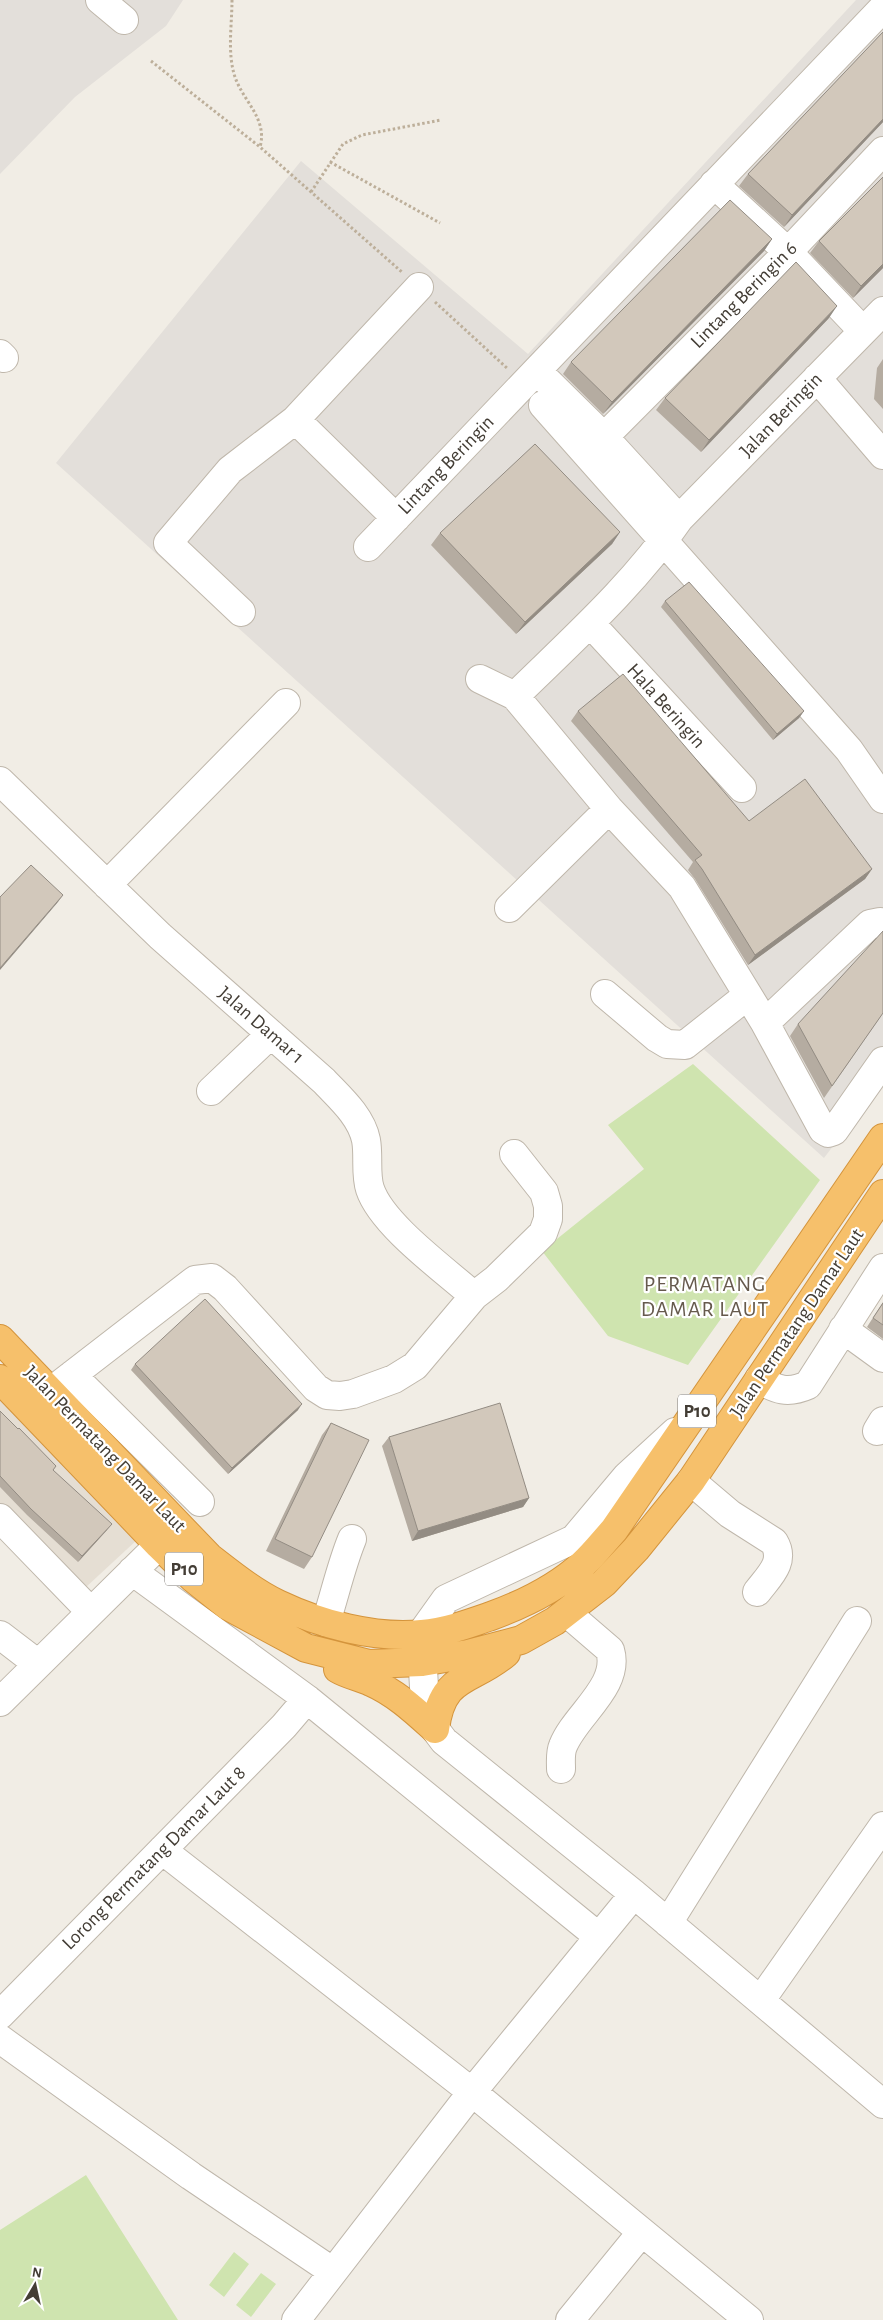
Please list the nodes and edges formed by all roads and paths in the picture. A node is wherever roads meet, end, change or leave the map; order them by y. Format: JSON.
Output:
{"nodes":[{"id":1,"x":100,"y":0,"type":"edge"},
{"id":2,"x":232,"y":0,"type":"edge"},
{"id":3,"x":883,"y":8,"type":"edge"},
{"id":4,"x":124,"y":20,"type":"dead end"},
{"id":5,"x":151,"y":60,"type":"dead end"},
{"id":6,"x":440,"y":120,"type":"dead end"},
{"id":7,"x":260,"y":146,"type":"junction"},
{"id":8,"x":883,"y":151,"type":"edge"},
{"id":9,"x":330,"y":162,"type":"junction"},
{"id":10,"x":714,"y":184,"type":"junction"},
{"id":11,"x":311,"y":192,"type":"junction"},
{"id":12,"x":440,"y":223,"type":"dead end"},
{"id":13,"x":788,"y":252,"type":"junction"},
{"id":14,"x":419,"y":287,"type":"junction"},
{"id":15,"x":883,"y":311,"type":"edge"},
{"id":16,"x":863,"y":331,"type":"junction"},
{"id":17,"x":530,"y":377,"type":"junction"},
{"id":18,"x":818,"y":378,"type":"junction"},
{"id":19,"x":543,"y":404,"type":"dead end"},
{"id":20,"x":296,"y":420,"type":"junction"},
{"id":21,"x":604,"y":437,"type":"junction"},
{"id":22,"x":883,"y":455,"type":"edge"},
{"id":23,"x":396,"y":518,"type":"junction"},
{"id":24,"x":679,"y":519,"type":"junction"},
{"id":25,"x":664,"y":542,"type":"junction"},
{"id":26,"x":368,"y":547,"type":"dead end"},
{"id":27,"x":241,"y":612,"type":"dead end"},
{"id":28,"x":590,"y":623,"type":"junction"},
{"id":29,"x":480,"y":679,"type":"dead end"},
{"id":30,"x":514,"y":696,"type":"junction"},
{"id":31,"x":286,"y":703,"type":"dead end"},
{"id":32,"x":0,"y":781,"type":"edge"},
{"id":33,"x":742,"y":788,"type":"dead end"},
{"id":34,"x":883,"y":799,"type":"edge"},
{"id":35,"x":609,"y":810,"type":"junction"},
{"id":36,"x":107,"y":885,"type":"junction"},
{"id":37,"x":509,"y":908,"type":"dead end"},
{"id":38,"x":883,"y":926,"type":"edge"},
{"id":39,"x":605,"y":994,"type":"dead end"},
{"id":40,"x":748,"y":995,"type":"junction"},
{"id":41,"x":765,"y":1023,"type":"junction"},
{"id":42,"x":271,"y":1034,"type":"junction"},
{"id":43,"x":883,"y":1061,"type":"edge"},
{"id":44,"x":211,"y":1091,"type":"dead end"},
{"id":45,"x":883,"y":1138,"type":"edge"},
{"id":46,"x":514,"y":1154,"type":"dead end"},
{"id":47,"x":883,"y":1194,"type":"edge"},
{"id":48,"x":883,"y":1268,"type":"edge"},
{"id":49,"x":474,"y":1296,"type":"junction"},
{"id":50,"x":843,"y":1329,"type":"junction"},
{"id":51,"x":0,"y":1339,"type":"edge"},
{"id":52,"x":883,"y":1358,"type":"edge"},
{"id":53,"x":72,"y":1375,"type":"junction"},
{"id":54,"x":759,"y":1379,"type":"junction"},
{"id":55,"x":0,"y":1380,"type":"edge"},
{"id":56,"x":50,"y":1392,"type":"junction"},
{"id":57,"x":694,"y":1415,"type":"junction"},
{"id":58,"x":691,"y":1481,"type":"junction"},
{"id":59,"x":200,"y":1502,"type":"dead end"},
{"id":60,"x":0,"y":1518,"type":"edge"},
{"id":61,"x":352,"y":1539,"type":"dead end"},
{"id":62,"x":159,"y":1545,"type":"junction"},
{"id":63,"x":132,"y":1571,"type":"junction"},
{"id":64,"x":757,"y":1592,"type":"dead end"},
{"id":65,"x":91,"y":1612,"type":"junction"},
{"id":66,"x":567,"y":1613,"type":"junction"},
{"id":67,"x":857,"y":1621,"type":"dead end"},
{"id":68,"x":326,"y":1622,"type":"junction"},
{"id":69,"x":421,"y":1634,"type":"junction"},
{"id":70,"x":0,"y":1635,"type":"edge"},
{"id":71,"x":521,"y":1640,"type":"junction"},
{"id":72,"x":306,"y":1648,"type":"junction"},
{"id":73,"x":422,"y":1662,"type":"junction"},
{"id":74,"x":38,"y":1664,"type":"junction"},
{"id":75,"x":308,"y":1699,"type":"junction"},
{"id":76,"x":0,"y":1702,"type":"edge"},
{"id":77,"x":435,"y":1730,"type":"junction"},
{"id":78,"x":560,"y":1769,"type":"dead end"},
{"id":79,"x":883,"y":1826,"type":"edge"},
{"id":80,"x":162,"y":1850,"type":"junction"},
{"id":81,"x":634,"y":1894,"type":"junction"},
{"id":82,"x":668,"y":1923,"type":"junction"},
{"id":83,"x":599,"y":1936,"type":"junction"},
{"id":84,"x":762,"y":2000,"type":"junction"},
{"id":85,"x":0,"y":2015,"type":"edge"},
{"id":86,"x":0,"y":2039,"type":"edge"},
{"id":87,"x":472,"y":2092,"type":"junction"},
{"id":88,"x":883,"y":2104,"type":"edge"},
{"id":89,"x":642,"y":2233,"type":"junction"},
{"id":90,"x":332,"y":2271,"type":"junction"},
{"id":91,"x":296,"y":2320,"type":"edge"},
{"id":92,"x":570,"y":2320,"type":"edge"},
{"id":93,"x":749,"y":2320,"type":"edge"}],
"edges":[{"from":1,"to":4,"type":"street"},
{"from":2,"to":7,"type":"path"},
{"from":3,"to":10,"type":"street","name":"Lintang Beringin"},
{"from":5,"to":7,"type":"path"},
{"from":6,"to":9,"type":"path"},
{"from":7,"to":11,"type":"path"},
{"from":8,"to":13,"type":"street","name":"Lintang Beringin 6"},
{"from":9,"to":11,"type":"path"},
{"from":9,"to":12,"type":"path"},
{"from":10,"to":13,"type":"street"},
{"from":10,"to":17,"type":"street","name":"Lintang Beringin"},
{"from":11,"to":14,"type":"path"},
{"from":13,"to":16,"type":"street"},
{"from":13,"to":21,"type":"street","name":"Lintang Beringin 6"},
{"from":14,"to":17,"type":"path"},
{"from":14,"to":20,"type":"street"},
{"from":15,"to":16,"type":"street","name":"Jalan Beringin"},
{"from":16,"to":18,"type":"street","name":"Jalan Beringin"},
{"from":17,"to":21,"type":"street"},
{"from":17,"to":23,"type":"street","name":"Lintang Beringin"},
{"from":18,"to":22,"type":"street"},
{"from":18,"to":24,"type":"street","name":"Jalan Beringin"},
{"from":19,"to":25,"type":"street"},
{"from":20,"to":23,"type":"street"},
{"from":20,"to":27,"type":"street"},
{"from":21,"to":24,"type":"street"},
{"from":23,"to":26,"type":"street","name":"Lintang Beringin"},
{"from":24,"to":25,"type":"street","name":"Jalan Beringin"},
{"from":25,"to":28,"type":"street","name":"Jalan Beringin"},
{"from":25,"to":34,"type":"street"},
{"from":28,"to":30,"type":"street","name":"Jalan Beringin"},
{"from":28,"to":33,"type":"street","name":"Hala Beringin"},
{"from":29,"to":30,"type":"street"},
{"from":30,"to":35,"type":"street"},
{"from":31,"to":36,"type":"street"},
{"from":32,"to":36,"type":"street","name":"Jalan Damar 1"},
{"from":35,"to":37,"type":"street"},
{"from":35,"to":40,"type":"street"},
{"from":36,"to":42,"type":"street","name":"Jalan Damar 1"},
{"from":38,"to":41,"type":"street"},
{"from":39,"to":40,"type":"street"},
{"from":40,"to":41,"type":"street"},
{"from":41,"to":43,"type":"street"},
{"from":42,"to":44,"type":"street"},
{"from":42,"to":49,"type":"street","name":"Jalan Damar 1"},
{"from":45,"to":57,"type":"highway","name":"Jalan Permatang Damar Laut","number":"P10"},
{"from":46,"to":49,"type":"street"},
{"from":47,"to":54,"type":"highway","name":"Jalan Permatang Damar Laut","number":"P10"},
{"from":48,"to":50,"type":"street"},
{"from":49,"to":53,"type":"street"},
{"from":50,"to":52,"type":"street"},
{"from":50,"to":54,"type":"street"},
{"from":51,"to":56,"type":"highway","name":"Jalan Permatang Damar Laut","number":"P10"},
{"from":53,"to":56,"type":"street"},
{"from":53,"to":59,"type":"street"},
{"from":54,"to":58,"type":"highway","name":"Jalan Permatang Damar Laut","number":"P10"},
{"from":55,"to":62,"type":"highway","name":"Jalan Permatang Damar Laut","number":"P10"},
{"from":56,"to":68,"type":"highway","name":"Jalan Permatang Damar Laut","number":"P10"},
{"from":57,"to":69,"type":"street"},
{"from":57,"to":69,"type":"highway","name":"Jalan Permatang Damar Laut","number":"P10"},
{"from":58,"to":64,"type":"street"},
{"from":58,"to":66,"type":"highway","name":"Jalan Permatang Damar Laut","number":"P10"},
{"from":60,"to":65,"type":"street"},
{"from":61,"to":68,"type":"street"},
{"from":62,"to":63,"type":"street"},
{"from":62,"to":72,"type":"highway","name":"Jalan Permatang Damar Laut","number":"P10"},
{"from":63,"to":65,"type":"street"},
{"from":63,"to":75,"type":"street"},
{"from":65,"to":74,"type":"street"},
{"from":66,"to":71,"type":"highway","name":"Jalan Permatang Damar Laut","number":"P10"},
{"from":66,"to":78,"type":"street"},
{"from":67,"to":82,"type":"street"},
{"from":68,"to":69,"type":"highway","name":"Jalan Permatang Damar Laut","number":"P10"},
{"from":69,"to":73,"type":"street"},
{"from":70,"to":74,"type":"street"},
{"from":71,"to":73,"type":"highway","name":"Jalan Permatang Damar Laut","number":"P10"},
{"from":71,"to":77,"type":"highway"},
{"from":72,"to":73,"type":"highway","name":"Jalan Permatang Damar Laut","number":"P10"},
{"from":72,"to":77,"type":"highway"},
{"from":73,"to":77,"type":"street"},
{"from":74,"to":76,"type":"street"},
{"from":75,"to":80,"type":"street","name":"Lorong Permatang Damar Laut 8"},
{"from":75,"to":83,"type":"street"},
{"from":77,"to":81,"type":"street"},
{"from":79,"to":84,"type":"street"},
{"from":80,"to":85,"type":"street","name":"Lorong Permatang Damar Laut 8"},
{"from":80,"to":87,"type":"street"},
{"from":81,"to":82,"type":"street"},
{"from":81,"to":83,"type":"street"},
{"from":82,"to":84,"type":"street"},
{"from":83,"to":87,"type":"street"},
{"from":84,"to":88,"type":"street"},
{"from":86,"to":90,"type":"street"},
{"from":87,"to":89,"type":"street"},
{"from":87,"to":90,"type":"street"},
{"from":89,"to":92,"type":"street"},
{"from":89,"to":93,"type":"street"},
{"from":90,"to":91,"type":"street"}]}
